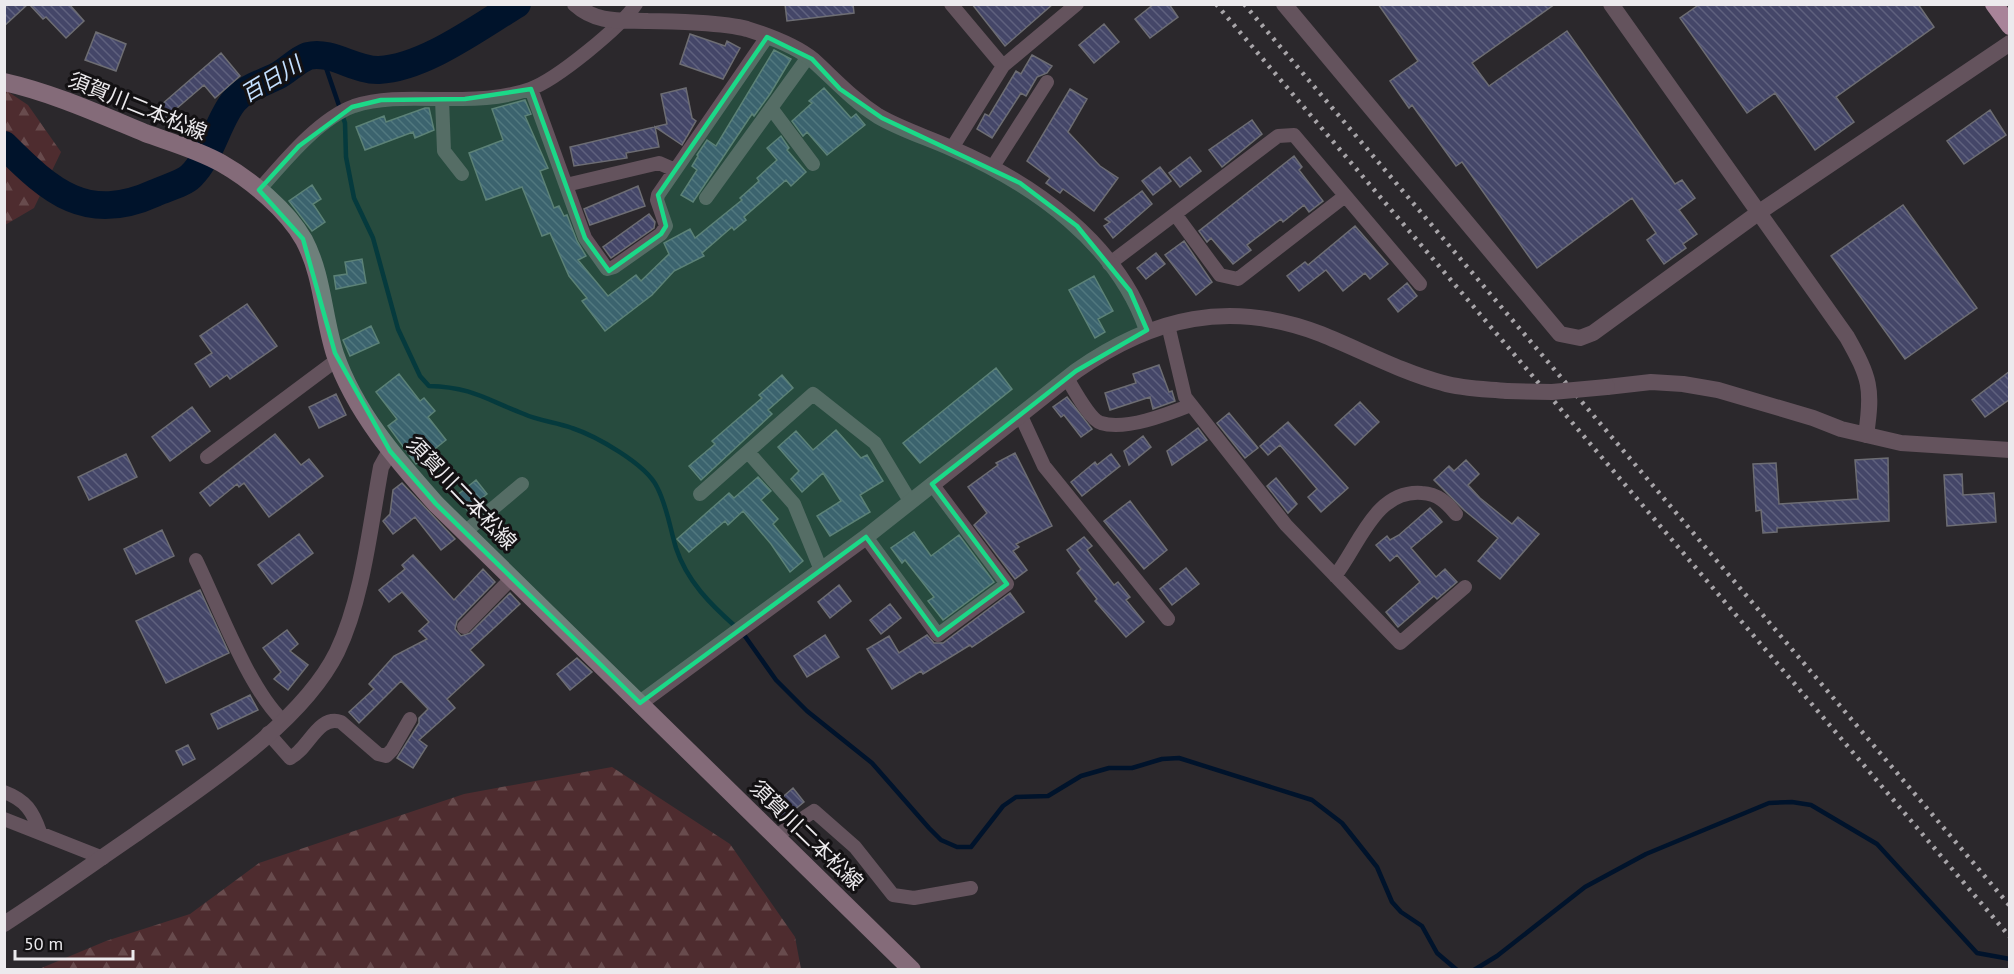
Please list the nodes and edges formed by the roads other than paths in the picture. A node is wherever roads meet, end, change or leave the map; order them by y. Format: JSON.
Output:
{"nodes":[{"id":1,"x":575,"y":4,"type":"edge"},
{"id":2,"x":636,"y":4,"type":"edge"},
{"id":3,"x":951,"y":4,"type":"edge"},
{"id":4,"x":1284,"y":4,"type":"edge"},
{"id":5,"x":1611,"y":4,"type":"edge"},
{"id":6,"x":1994,"y":4,"type":"edge"},
{"id":7,"x":1070,"y":7,"type":"edge"},
{"id":8,"x":625,"y":21,"type":"junction"},
{"id":9,"x":2010,"y":26,"type":"edge"},
{"id":10,"x":767,"y":37,"type":"junction"},
{"id":11,"x":2010,"y":43,"type":"edge"},
{"id":12,"x":808,"y":57,"type":"junction"},
{"id":13,"x":1003,"y":66,"type":"junction"},
{"id":14,"x":4,"y":81,"type":"edge"},
{"id":15,"x":1047,"y":82,"type":"dead end"},
{"id":16,"x":531,"y":89,"type":"junction"},
{"id":17,"x":442,"y":99,"type":"junction"},
{"id":18,"x":771,"y":108,"type":"junction"},
{"id":19,"x":952,"y":148,"type":"junction"},
{"id":20,"x":813,"y":164,"type":"dead end"},
{"id":21,"x":992,"y":168,"type":"junction"},
{"id":22,"x":675,"y":170,"type":"junction"},
{"id":23,"x":462,"y":174,"type":"dead end"},
{"id":24,"x":566,"y":185,"type":"junction"},
{"id":25,"x":259,"y":190,"type":"junction"},
{"id":26,"x":1345,"y":196,"type":"junction"},
{"id":27,"x":706,"y":198,"type":"dead end"},
{"id":28,"x":1758,"y":213,"type":"junction"},
{"id":29,"x":1175,"y":214,"type":"junction"},
{"id":30,"x":1109,"y":264,"type":"junction"},
{"id":31,"x":1420,"y":284,"type":"dead end"},
{"id":32,"x":1168,"y":325,"type":"junction"},
{"id":33,"x":1147,"y":330,"type":"junction"},
{"id":34,"x":338,"y":359,"type":"junction"},
{"id":35,"x":1067,"y":378,"type":"junction"},
{"id":36,"x":1191,"y":405,"type":"junction"},
{"id":37,"x":1020,"y":414,"type":"junction"},
{"id":38,"x":1866,"y":435,"type":"junction"},
{"id":39,"x":2010,"y":450,"type":"edge"},
{"id":40,"x":390,"y":452,"type":"junction"},
{"id":41,"x":748,"y":452,"type":"junction"},
{"id":42,"x":207,"y":457,"type":"dead end"},
{"id":43,"x":522,"y":484,"type":"dead end"},
{"id":44,"x":932,"y":484,"type":"junction"},
{"id":45,"x":700,"y":494,"type":"dead end"},
{"id":46,"x":910,"y":501,"type":"junction"},
{"id":47,"x":1456,"y":514,"type":"dead end"},
{"id":48,"x":465,"y":532,"type":"junction"},
{"id":49,"x":866,"y":537,"type":"junction"},
{"id":50,"x":196,"y":560,"type":"dead end"},
{"id":51,"x":821,"y":570,"type":"junction"},
{"id":52,"x":1335,"y":576,"type":"junction"},
{"id":53,"x":512,"y":578,"type":"junction"},
{"id":54,"x":1465,"y":587,"type":"dead end"},
{"id":55,"x":1168,"y":619,"type":"dead end"},
{"id":56,"x":464,"y":627,"type":"dead end"},
{"id":57,"x":640,"y":703,"type":"junction"},
{"id":58,"x":410,"y":718,"type":"dead end"},
{"id":59,"x":282,"y":720,"type":"junction"},
{"id":60,"x":268,"y":733,"type":"junction"},
{"id":61,"x":4,"y":792,"type":"edge"},
{"id":62,"x":4,"y":819,"type":"edge"},
{"id":63,"x":40,"y":832,"type":"junction"},
{"id":64,"x":776,"y":836,"type":"junction"},
{"id":65,"x":103,"y":858,"type":"junction"},
{"id":66,"x":971,"y":888,"type":"dead end"},
{"id":67,"x":4,"y":924,"type":"edge"},
{"id":68,"x":912,"y":969,"type":"edge"}],
"edges":[{"from":1,"to":8,"type":"street"},
{"from":2,"to":8,"type":"street"},
{"from":3,"to":13,"type":"street"},
{"from":4,"to":28,"type":"street"},
{"from":5,"to":28,"type":"street"},
{"from":6,"to":9,"type":"highway"},
{"from":7,"to":13,"type":"street"},
{"from":8,"to":10,"type":"street"},
{"from":8,"to":16,"type":"street"},
{"from":10,"to":12,"type":"street"},
{"from":10,"to":22,"type":"street"},
{"from":11,"to":28,"type":"street"},
{"from":12,"to":18,"type":"street"},
{"from":12,"to":19,"type":"street"},
{"from":13,"to":19,"type":"street"},
{"from":14,"to":25,"type":"main road","name":"須賀川二本松線"},
{"from":15,"to":21,"type":"street"},
{"from":16,"to":17,"type":"street"},
{"from":16,"to":24,"type":"street"},
{"from":17,"to":23,"type":"street"},
{"from":17,"to":25,"type":"street"},
{"from":18,"to":20,"type":"street"},
{"from":18,"to":27,"type":"street"},
{"from":19,"to":21,"type":"street"},
{"from":21,"to":30,"type":"street"},
{"from":22,"to":24,"type":"street"},
{"from":22,"to":24,"type":"street"},
{"from":25,"to":34,"type":"main road","name":"須賀川二本松線"},
{"from":26,"to":29,"type":"street"},
{"from":26,"to":29,"type":"street"},
{"from":26,"to":31,"type":"street"},
{"from":28,"to":38,"type":"street"},
{"from":29,"to":30,"type":"street"},
{"from":30,"to":33,"type":"street"},
{"from":32,"to":33,"type":"street"},
{"from":32,"to":36,"type":"street"},
{"from":32,"to":38,"type":"street","bridge":true},
{"from":33,"to":35,"type":"street"},
{"from":34,"to":40,"type":"main road","name":"須賀川二本松線"},
{"from":34,"to":42,"type":"street"},
{"from":35,"to":36,"type":"street"},
{"from":35,"to":37,"type":"street"},
{"from":36,"to":52,"type":"street"},
{"from":37,"to":44,"type":"street"},
{"from":37,"to":55,"type":"street"},
{"from":38,"to":39,"type":"street"},
{"from":40,"to":48,"type":"main road","name":"須賀川二本松線"},
{"from":40,"to":59,"type":"street"},
{"from":41,"to":45,"type":"street"},
{"from":41,"to":46,"type":"street"},
{"from":41,"to":51,"type":"street"},
{"from":43,"to":48,"type":"street"},
{"from":44,"to":46,"type":"street"},
{"from":44,"to":49,"type":"street"},
{"from":46,"to":49,"type":"street"},
{"from":47,"to":52,"type":"street"},
{"from":48,"to":53,"type":"main road","name":"須賀川二本松線"},
{"from":49,"to":51,"type":"street"},
{"from":50,"to":59,"type":"street"},
{"from":51,"to":57,"type":"street"},
{"from":52,"to":54,"type":"street"},
{"from":53,"to":56,"type":"street"},
{"from":53,"to":57,"type":"main road","name":"須賀川二本松線"},
{"from":57,"to":64,"type":"main road","name":"須賀川二本松線"},
{"from":58,"to":60,"type":"street"},
{"from":59,"to":60,"type":"street"},
{"from":60,"to":65,"type":"street"},
{"from":61,"to":63,"type":"street"},
{"from":62,"to":63,"type":"street"},
{"from":63,"to":65,"type":"street"},
{"from":64,"to":66,"type":"street"},
{"from":64,"to":68,"type":"main road","name":"須賀川二本松線"},
{"from":65,"to":67,"type":"street"}]}
